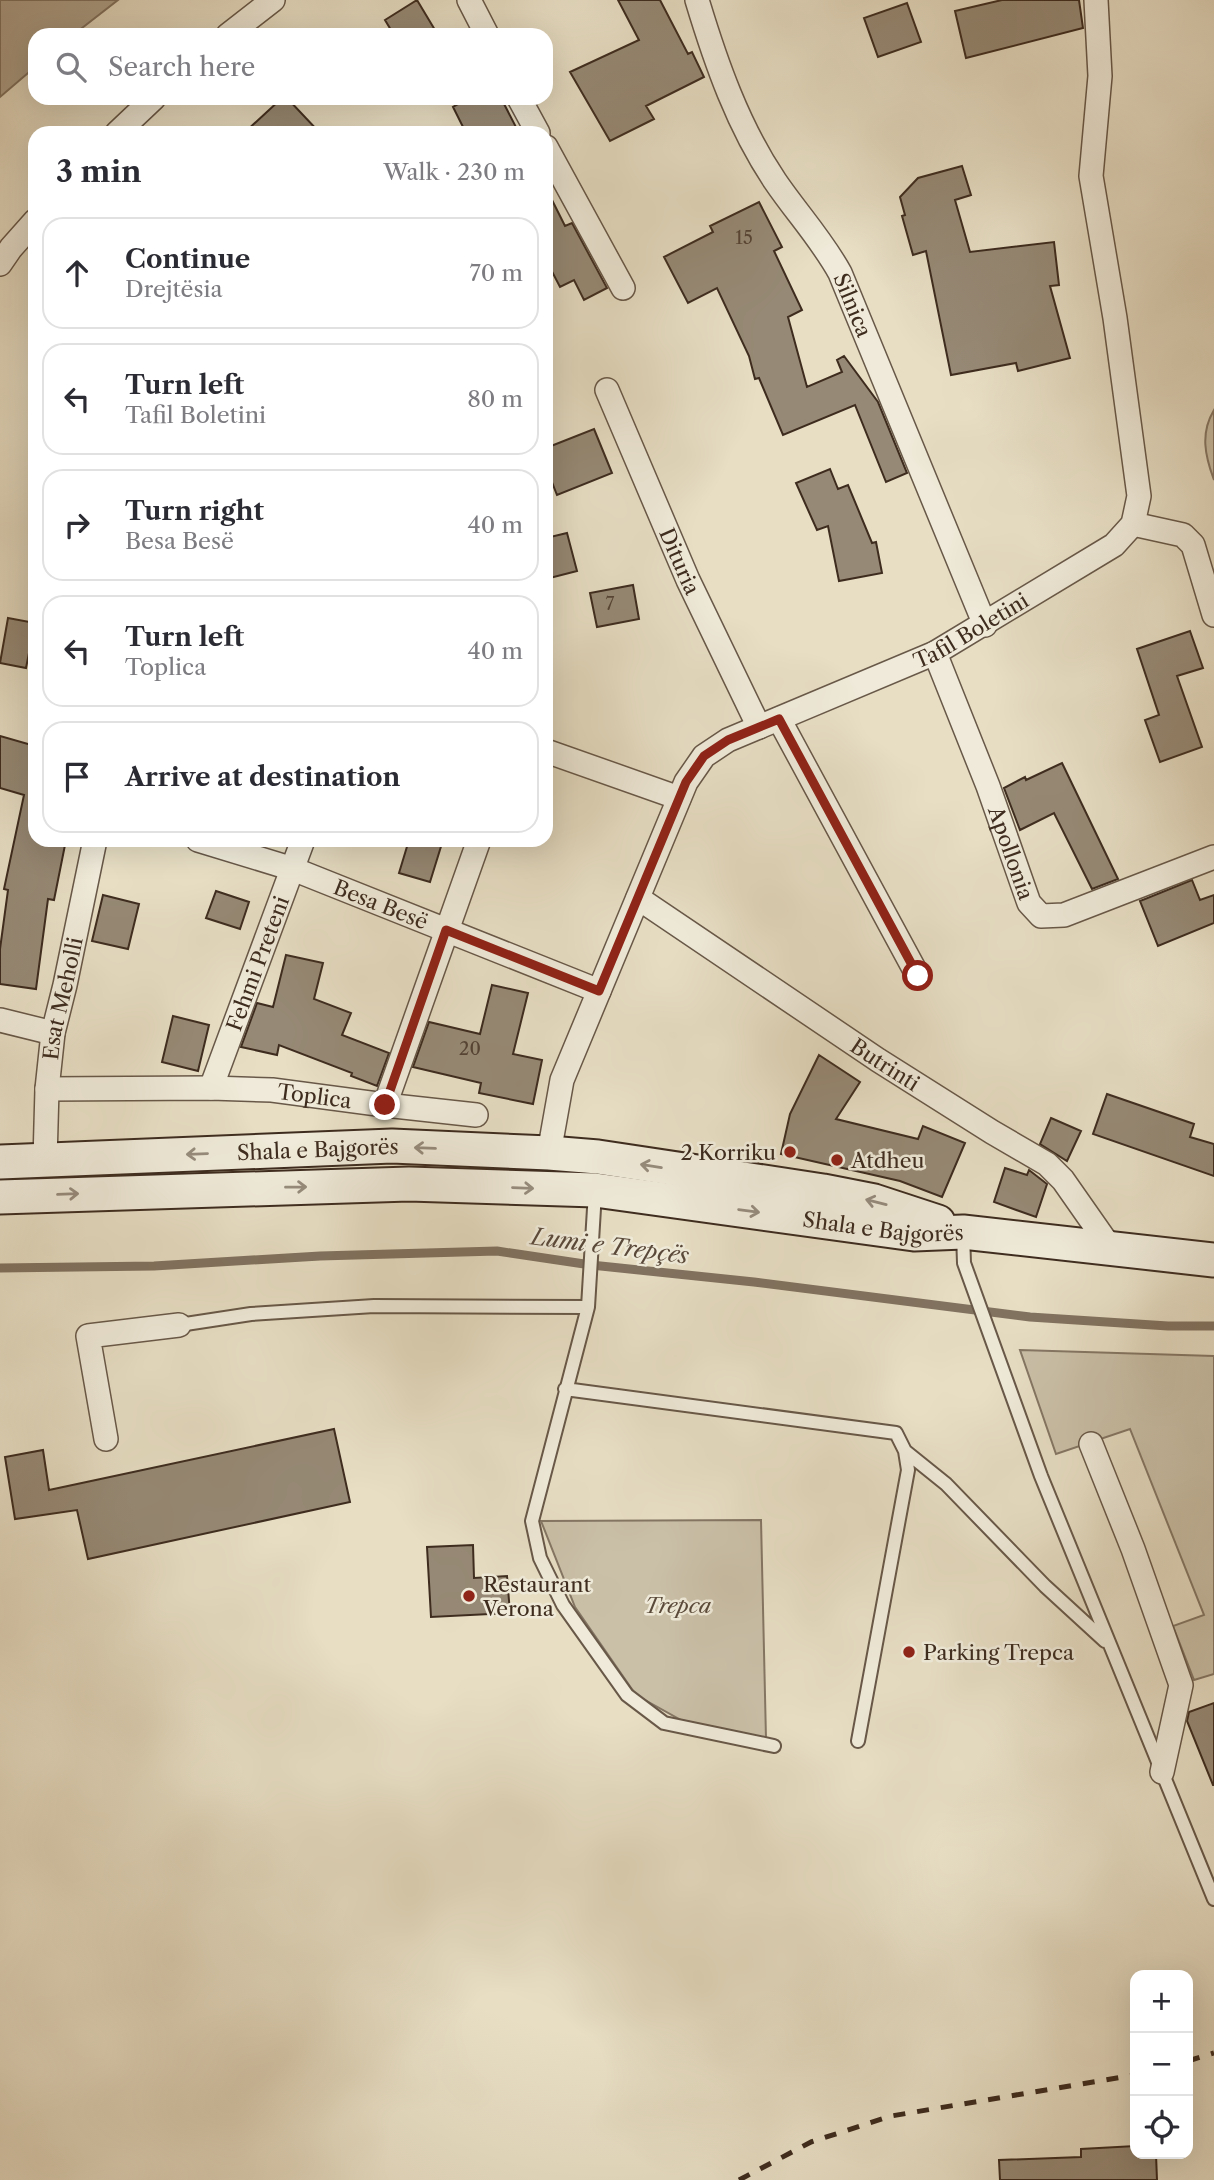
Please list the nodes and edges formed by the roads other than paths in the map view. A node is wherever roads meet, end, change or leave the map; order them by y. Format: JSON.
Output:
{"nodes":[{"id":1,"x":272,"y":0,"type":"edge"},
{"id":2,"x":469,"y":0,"type":"edge"},
{"id":3,"x":697,"y":0,"type":"edge"},
{"id":4,"x":1096,"y":0,"type":"edge"},
{"id":5,"x":237,"y":28,"type":"edge"},
{"id":6,"x":484,"y":28,"type":"edge"},
{"id":7,"x":147,"y":105,"type":"edge"},
{"id":8,"x":523,"y":105,"type":"edge"},
{"id":9,"x":124,"y":126,"type":"edge"},
{"id":10,"x":534,"y":126,"type":"edge"},
{"id":11,"x":553,"y":160,"type":"edge"},
{"id":12,"x":28,"y":229,"type":"edge"},
{"id":13,"x":0,"y":264,"type":"edge"},
{"id":14,"x":624,"y":288,"type":"dead end"},
{"id":15,"x":607,"y":390,"type":"dead end"},
{"id":16,"x":1133,"y":524,"type":"junction"},
{"id":17,"x":1214,"y":615,"type":"edge"},
{"id":18,"x":985,"y":625,"type":"junction"},
{"id":19,"x":936,"y":653,"type":"junction"},
{"id":20,"x":769,"y":723,"type":"junction"},
{"id":21,"x":553,"y":753,"type":"edge"},
{"id":22,"x":680,"y":798,"type":"junction"},
{"id":23,"x":94,"y":847,"type":"edge"},
{"id":24,"x":221,"y":847,"type":"edge"},
{"id":25,"x":301,"y":847,"type":"edge"},
{"id":26,"x":476,"y":847,"type":"edge"},
{"id":27,"x":1214,"y":857,"type":"edge"},
{"id":28,"x":293,"y":869,"type":"junction"},
{"id":29,"x":638,"y":898,"type":"junction"},
{"id":30,"x":446,"y":930,"type":"junction"},
{"id":31,"x":918,"y":976,"type":"dead end"},
{"id":32,"x":599,"y":991,"type":"junction"},
{"id":33,"x":0,"y":1020,"type":"edge"},
{"id":34,"x":53,"y":1033,"type":"junction"},
{"id":35,"x":211,"y":1088,"type":"junction"},
{"id":36,"x":47,"y":1089,"type":"junction"},
{"id":37,"x":385,"y":1105,"type":"junction"},
{"id":38,"x":475,"y":1115,"type":"dead end"},
{"id":39,"x":549,"y":1153,"type":"junction"},
{"id":40,"x":598,"y":1157,"type":"junction"},
{"id":41,"x":45,"y":1160,"type":"junction"},
{"id":42,"x":0,"y":1162,"type":"edge"},
{"id":43,"x":595,"y":1190,"type":"junction"},
{"id":44,"x":0,"y":1196,"type":"edge"},
{"id":45,"x":964,"y":1248,"type":"junction"},
{"id":46,"x":1112,"y":1250,"type":"junction"},
{"id":47,"x":1214,"y":1261,"type":"edge"},
{"id":48,"x":588,"y":1307,"type":"junction"},
{"id":49,"x":179,"y":1325,"type":"joint"},
{"id":50,"x":565,"y":1390,"type":"junction"},
{"id":51,"x":106,"y":1439,"type":"dead end"},
{"id":52,"x":1091,"y":1444,"type":"dead end"},
{"id":53,"x":905,"y":1451,"type":"junction"},
{"id":54,"x":1110,"y":1645,"type":"junction"},
{"id":55,"x":858,"y":1741,"type":"dead end"},
{"id":56,"x":774,"y":1746,"type":"dead end"},
{"id":57,"x":1162,"y":1772,"type":"junction"},
{"id":58,"x":1214,"y":1899,"type":"edge"}],
"edges":[{"from":1,"to":5,"type":"street"},
{"from":2,"to":6,"type":"street"},
{"from":3,"to":18,"type":"street","name":"Silnica"},
{"from":4,"to":16,"type":"street"},
{"from":7,"to":9,"type":"street"},
{"from":8,"to":10,"type":"street"},
{"from":11,"to":14,"type":"street"},
{"from":12,"to":13,"type":"street"},
{"from":15,"to":20,"type":"street","name":"Dituria"},
{"from":16,"to":17,"type":"street"},
{"from":16,"to":18,"type":"street","name":"Tafil Boletini"},
{"from":18,"to":19,"type":"street","name":"Tafil Boletini"},
{"from":19,"to":20,"type":"street","name":"Tafil Boletini"},
{"from":19,"to":27,"type":"street","name":"Apollonia"},
{"from":20,"to":22,"type":"street","name":"Tafil Boletini"},
{"from":20,"to":31,"type":"street","name":"Dituria"},
{"from":21,"to":22,"type":"street"},
{"from":22,"to":29,"type":"street","name":"Tafil Boletini"},
{"from":23,"to":34,"type":"street","name":"Esat Meholli"},
{"from":24,"to":28,"type":"street","name":"Besa Besë"},
{"from":25,"to":28,"type":"street","name":"Fehmi Preteni"},
{"from":26,"to":30,"type":"street"},
{"from":28,"to":30,"type":"street","name":"Besa Besë"},
{"from":28,"to":35,"type":"street","name":"Fehmi Preteni"},
{"from":29,"to":32,"type":"street","name":"Tafil Boletini"},
{"from":29,"to":46,"type":"street","name":"Butrinti"},
{"from":30,"to":32,"type":"street","name":"Besa Besë"},
{"from":30,"to":37,"type":"street"},
{"from":32,"to":39,"type":"street","name":"Tafil Boletini"},
{"from":33,"to":34,"type":"street"},
{"from":34,"to":36,"type":"street","name":"Esat Meholli"},
{"from":35,"to":36,"type":"street","name":"Toplica"},
{"from":35,"to":37,"type":"street","name":"Toplica"},
{"from":36,"to":41,"type":"street","name":"Esat Meholli"},
{"from":37,"to":38,"type":"street","name":"Toplica"},
{"from":39,"to":40,"type":"main road","name":"Shala e Bajgorës"},
{"from":39,"to":41,"type":"main road","name":"Shala e Bajgorës","one_way":true},
{"from":40,"to":43,"type":"street"},
{"from":45,"to":40,"type":"main road","name":"Shala e Bajgorës","one_way":true},
{"from":41,"to":42,"type":"main road","name":"Shala e Bajgorës"},
{"from":44,"to":43,"type":"main road","name":"Shala e Bajgorës","one_way":true},
{"from":43,"to":45,"type":"main road","name":"Shala e Bajgorës","one_way":true},
{"from":43,"to":48,"type":"lane"},
{"from":45,"to":46,"type":"main road"},
{"from":45,"to":54,"type":"lane"},
{"from":46,"to":47,"type":"main road"},
{"from":48,"to":49,"type":"lane"},
{"from":48,"to":50,"type":"lane"},
{"from":49,"to":51,"type":"street"},
{"from":50,"to":53,"type":"lane"},
{"from":50,"to":56,"type":"lane"},
{"from":52,"to":57,"type":"street"},
{"from":53,"to":54,"type":"lane"},
{"from":53,"to":55,"type":"lane"},
{"from":54,"to":57,"type":"lane"},
{"from":57,"to":58,"type":"lane"}]}
